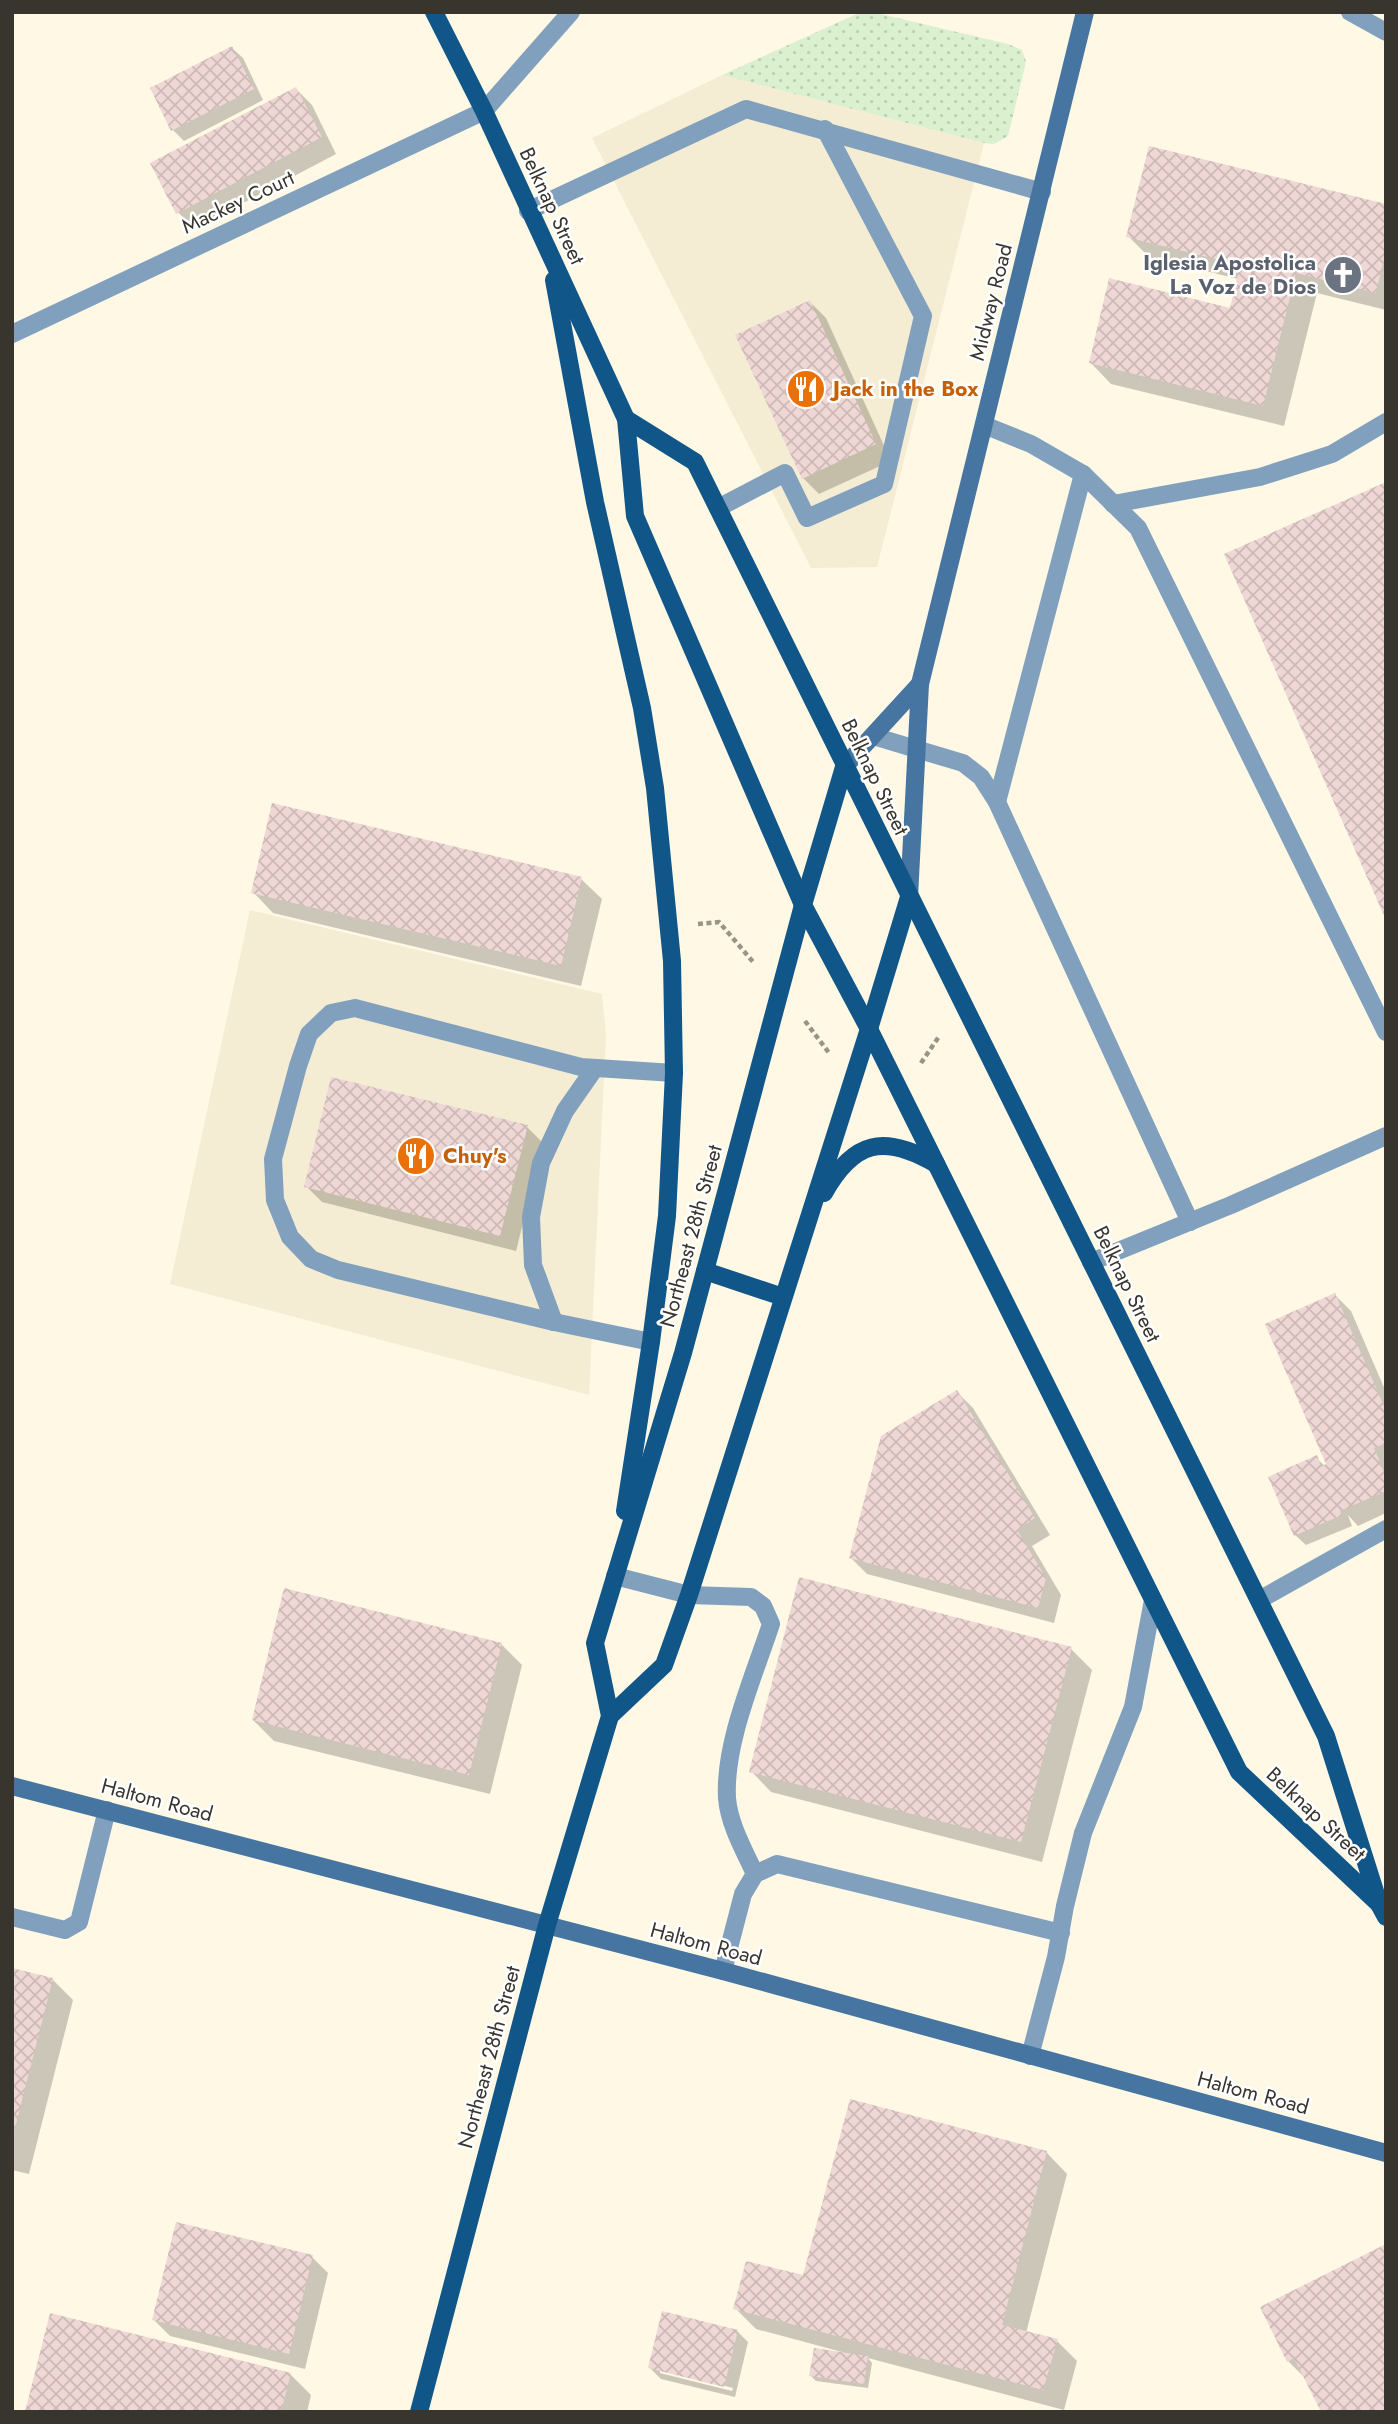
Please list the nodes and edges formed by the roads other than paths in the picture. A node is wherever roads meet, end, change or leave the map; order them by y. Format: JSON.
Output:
{"nodes":[{"id":1,"x":434,"y":12,"type":"edge"},
{"id":2,"x":571,"y":12,"type":"edge"},
{"id":3,"x":1085,"y":12,"type":"edge"},
{"id":4,"x":1350,"y":12,"type":"edge"},
{"id":5,"x":1386,"y":32,"type":"edge"},
{"id":6,"x":484,"y":111,"type":"junction"},
{"id":7,"x":825,"y":130,"type":"junction"},
{"id":8,"x":1042,"y":192,"type":"junction"},
{"id":9,"x":528,"y":211,"type":"junction"},
{"id":10,"x":550,"y":256,"type":"junction"},
{"id":11,"x":12,"y":334,"type":"edge"},
{"id":12,"x":626,"y":419,"type":"junction"},
{"id":13,"x":1386,"y":422,"type":"edge"},
{"id":14,"x":984,"y":425,"type":"junction"},
{"id":15,"x":1083,"y":474,"type":"junction"},
{"id":16,"x":1114,"y":504,"type":"junction"},
{"id":17,"x":718,"y":508,"type":"junction"},
{"id":18,"x":920,"y":684,"type":"junction"},
{"id":19,"x":873,"y":736,"type":"junction"},
{"id":20,"x":916,"y":749,"type":"junction"},
{"id":21,"x":844,"y":767,"type":"junction"},
{"id":22,"x":997,"y":802,"type":"junction"},
{"id":23,"x":909,"y":897,"type":"junction"},
{"id":24,"x":803,"y":905,"type":"junction"},
{"id":25,"x":869,"y":1029,"type":"junction"},
{"id":26,"x":1386,"y":1032,"type":"edge"},
{"id":27,"x":595,"y":1068,"type":"junction"},
{"id":28,"x":674,"y":1073,"type":"junction"},
{"id":29,"x":1386,"y":1136,"type":"edge"},
{"id":30,"x":936,"y":1164,"type":"junction"},
{"id":31,"x":1190,"y":1222,"type":"junction"},
{"id":32,"x":805,"y":1227,"type":"junction"},
{"id":33,"x":1090,"y":1262,"type":"junction"},
{"id":34,"x":705,"y":1271,"type":"junction"},
{"id":35,"x":783,"y":1297,"type":"junction"},
{"id":36,"x":554,"y":1322,"type":"junction"},
{"id":37,"x":651,"y":1342,"type":"junction"},
{"id":38,"x":1386,"y":1530,"type":"edge"},
{"id":39,"x":615,"y":1576,"type":"junction"},
{"id":40,"x":689,"y":1595,"type":"junction"},
{"id":41,"x":1153,"y":1600,"type":"junction"},
{"id":42,"x":1259,"y":1600,"type":"junction"},
{"id":43,"x":610,"y":1716,"type":"junction"},
{"id":44,"x":12,"y":1786,"type":"edge"},
{"id":45,"x":107,"y":1810,"type":"junction"},
{"id":46,"x":755,"y":1874,"type":"junction"},
{"id":47,"x":1384,"y":1907,"type":"edge"},
{"id":48,"x":12,"y":1917,"type":"edge"},
{"id":49,"x":547,"y":1925,"type":"junction"},
{"id":50,"x":1061,"y":1933,"type":"junction"},
{"id":51,"x":723,"y":1971,"type":"junction"},
{"id":52,"x":1030,"y":2056,"type":"junction"},
{"id":53,"x":1386,"y":2153,"type":"edge"},
{"id":54,"x":419,"y":2412,"type":"edge"}],
"edges":[{"from":1,"to":6,"type":"main road","name":"Belknap Street"},
{"from":2,"to":6,"type":"street"},
{"from":3,"to":8,"type":"main road","name":"Midway Road"},
{"from":4,"to":5,"type":"street"},
{"from":6,"to":9,"type":"main road","name":"Belknap Street"},
{"from":6,"to":11,"type":"street","name":"Mackey Court"},
{"from":7,"to":8,"type":"street"},
{"from":7,"to":9,"type":"street"},
{"from":7,"to":17,"type":"street"},
{"from":8,"to":14,"type":"main road","name":"Midway Road"},
{"from":9,"to":10,"type":"main road","name":"Belknap Street"},
{"from":10,"to":12,"type":"main road","name":"Belknap Street"},
{"from":10,"to":28,"type":"main road"},
{"from":12,"to":17,"type":"main road","name":"Belknap Street"},
{"from":12,"to":24,"type":"main road","name":"Belknap Street"},
{"from":13,"to":16,"type":"street"},
{"from":14,"to":15,"type":"street"},
{"from":14,"to":18,"type":"main road","name":"Midway Road"},
{"from":15,"to":16,"type":"street"},
{"from":15,"to":22,"type":"street"},
{"from":16,"to":26,"type":"street"},
{"from":17,"to":21,"type":"main road","name":"Belknap Street"},
{"from":18,"to":19,"type":"main road","name":"Midway Road"},
{"from":18,"to":20,"type":"main road","name":"Midway Road"},
{"from":19,"to":20,"type":"street"},
{"from":19,"to":21,"type":"main road","name":"Midway Road"},
{"from":20,"to":22,"type":"street"},
{"from":20,"to":23,"type":"main road","name":"Midway Road"},
{"from":21,"to":23,"type":"main road","name":"Belknap Street"},
{"from":21,"to":24,"type":"main road","name":"Northeast 28th Street"},
{"from":22,"to":31,"type":"street"},
{"from":23,"to":25,"type":"main road","name":"Northeast 28th Street"},
{"from":23,"to":33,"type":"main road","name":"Belknap Street"},
{"from":24,"to":25,"type":"main road","name":"Belknap Street"},
{"from":24,"to":34,"type":"main road","name":"Northeast 28th Street"},
{"from":25,"to":30,"type":"main road","name":"Belknap Street"},
{"from":25,"to":32,"type":"main road","name":"Northeast 28th Street"},
{"from":27,"to":28,"type":"street"},
{"from":27,"to":36,"type":"street"},
{"from":27,"to":36,"type":"street"},
{"from":28,"to":37,"type":"main road"},
{"from":29,"to":31,"type":"street"},
{"from":30,"to":32,"type":"main road"},
{"from":30,"to":41,"type":"main road","name":"Belknap Street"},
{"from":31,"to":33,"type":"street"},
{"from":32,"to":35,"type":"main road","name":"Northeast 28th Street"},
{"from":33,"to":42,"type":"main road","name":"Belknap Street"},
{"from":34,"to":35,"type":"main road"},
{"from":34,"to":39,"type":"main road","name":"Northeast 28th Street"},
{"from":35,"to":40,"type":"main road","name":"Northeast 28th Street"},
{"from":36,"to":37,"type":"street"},
{"from":37,"to":39,"type":"main road"},
{"from":38,"to":42,"type":"street"},
{"from":39,"to":40,"type":"street"},
{"from":39,"to":43,"type":"main road","name":"Northeast 28th Street"},
{"from":40,"to":43,"type":"main road","name":"Northeast 28th Street"},
{"from":40,"to":46,"type":"street"},
{"from":41,"to":47,"type":"main road","name":"Belknap Street"},
{"from":41,"to":50,"type":"street"},
{"from":42,"to":47,"type":"main road","name":"Belknap Street"},
{"from":43,"to":49,"type":"main road","name":"Northeast 28th Street"},
{"from":44,"to":45,"type":"main road","name":"Haltom Road"},
{"from":45,"to":48,"type":"street"},
{"from":45,"to":49,"type":"main road","name":"Haltom Road"},
{"from":46,"to":50,"type":"street"},
{"from":46,"to":51,"type":"street"},
{"from":49,"to":51,"type":"main road","name":"Haltom Road"},
{"from":49,"to":54,"type":"main road","name":"Northeast 28th Street"},
{"from":50,"to":52,"type":"street"},
{"from":51,"to":52,"type":"main road","name":"Haltom Road"},
{"from":52,"to":53,"type":"main road","name":"Haltom Road"}]}
